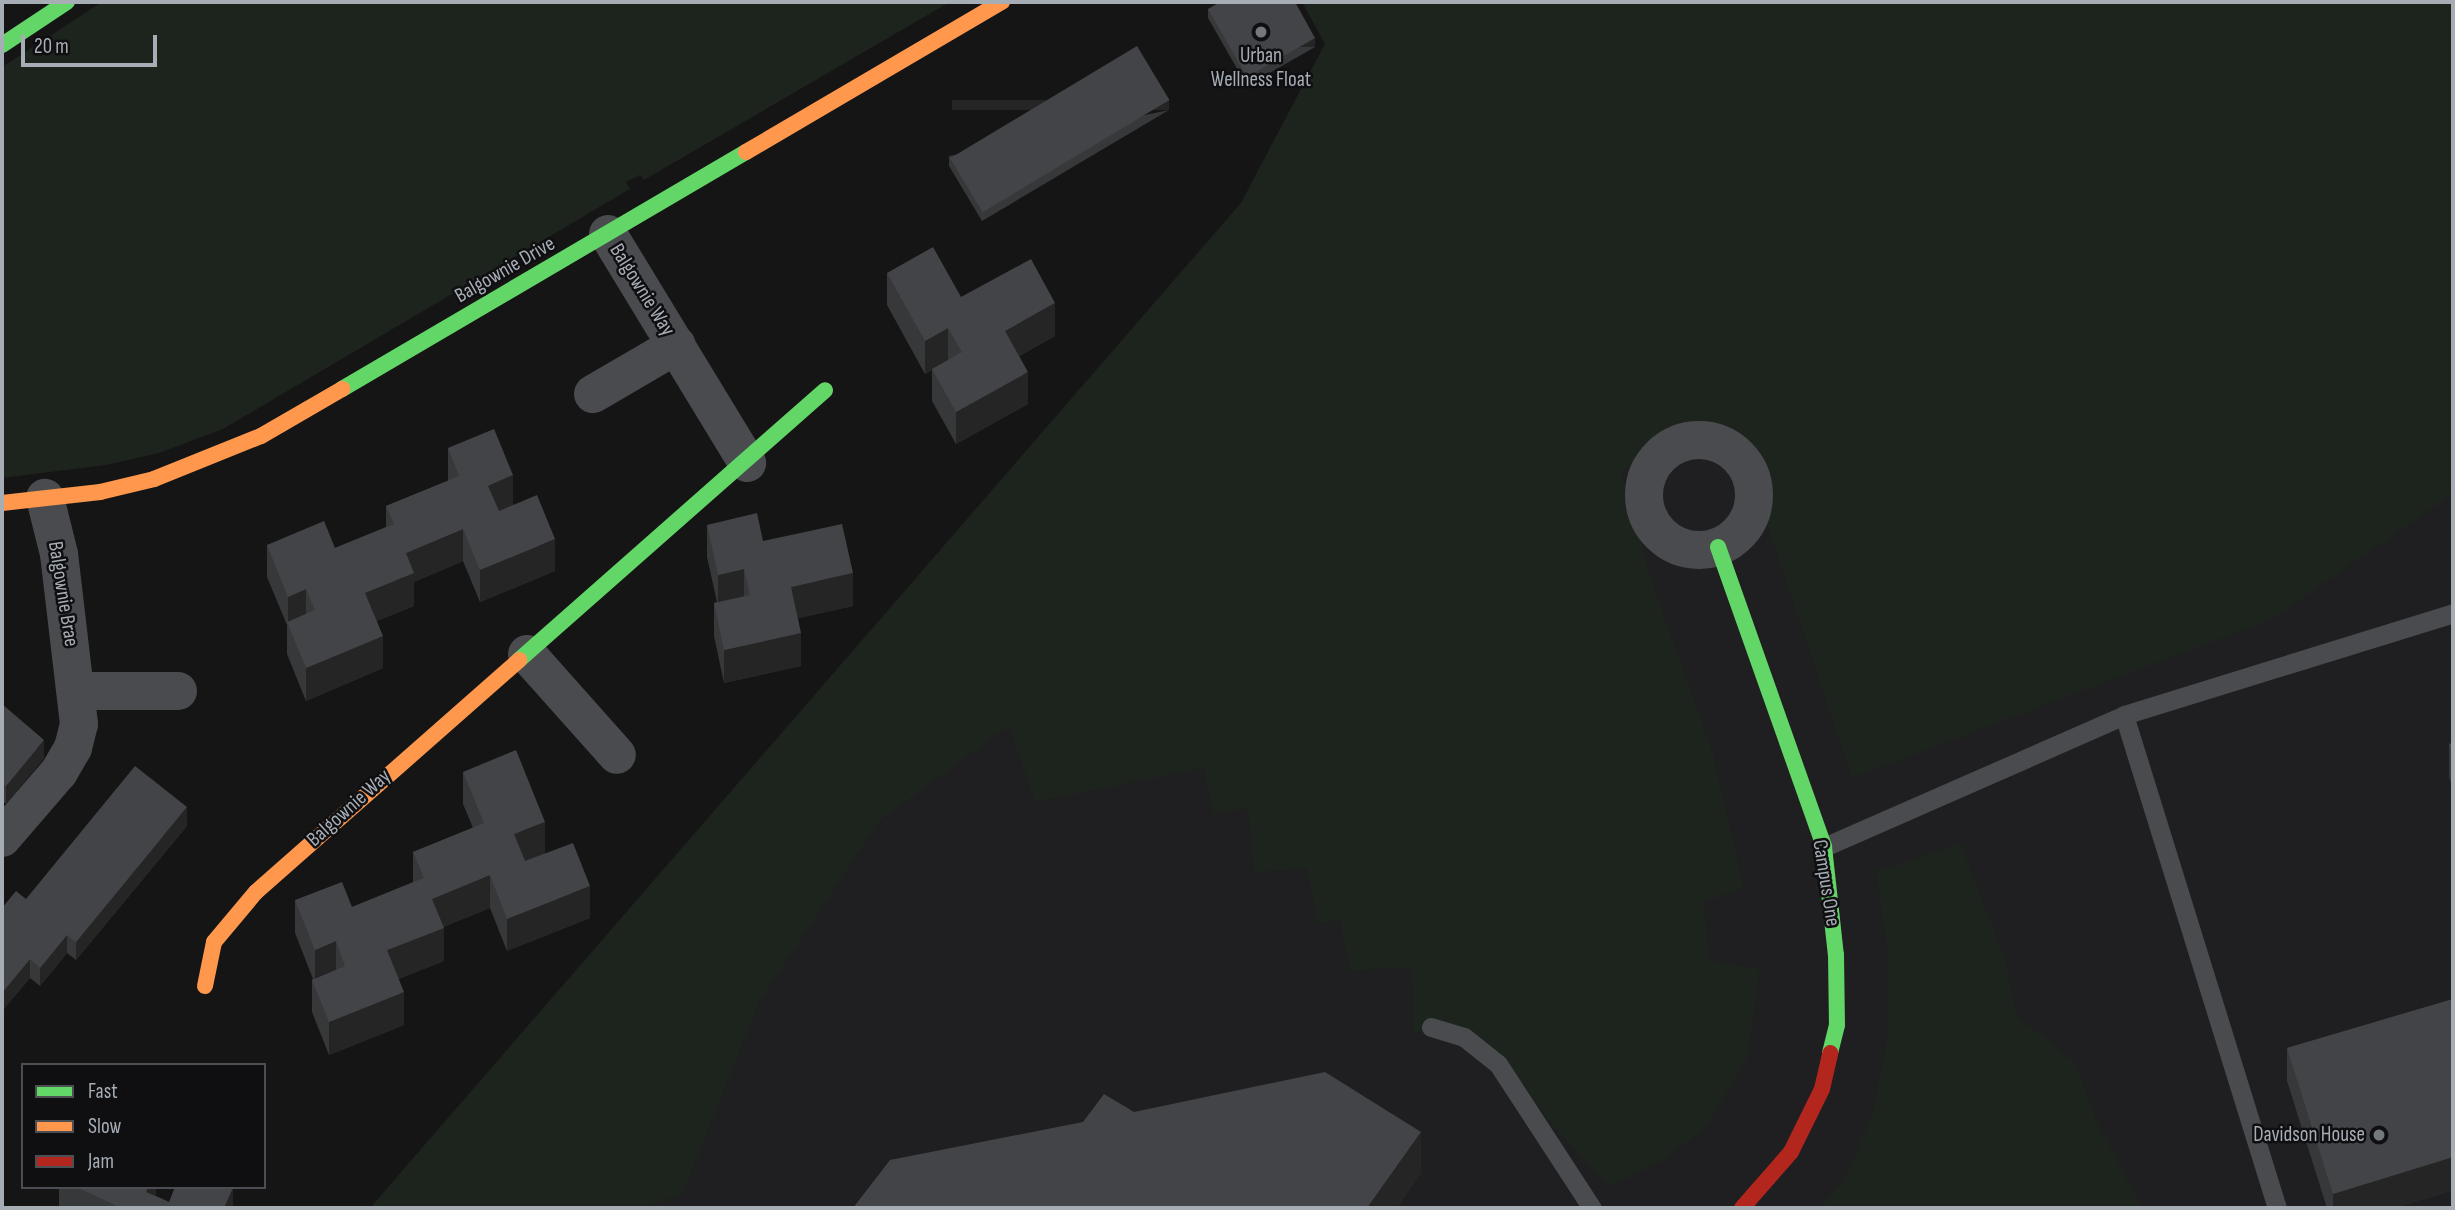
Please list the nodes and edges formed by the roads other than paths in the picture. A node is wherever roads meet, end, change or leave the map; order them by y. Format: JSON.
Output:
{"nodes":[{"id":1,"x":67,"y":2,"type":"edge"},
{"id":2,"x":1002,"y":2,"type":"edge"},
{"id":3,"x":2,"y":45,"type":"edge"},
{"id":4,"x":608,"y":234,"type":"junction"},
{"id":5,"x":677,"y":345,"type":"junction"},
{"id":6,"x":825,"y":390,"type":"dead end"},
{"id":7,"x":593,"y":394,"type":"dead end"},
{"id":8,"x":747,"y":463,"type":"junction"},
{"id":9,"x":46,"y":498,"type":"junction"},
{"id":10,"x":2,"y":503,"type":"edge"},
{"id":11,"x":1718,"y":547,"type":"dead end"},
{"id":12,"x":2453,"y":613,"type":"edge"},
{"id":13,"x":527,"y":654,"type":"junction"},
{"id":14,"x":77,"y":691,"type":"junction"},
{"id":15,"x":178,"y":691,"type":"dead end"},
{"id":16,"x":2124,"y":715,"type":"junction"},
{"id":17,"x":617,"y":755,"type":"dead end"},
{"id":18,"x":2,"y":838,"type":"edge"},
{"id":19,"x":1824,"y":846,"type":"junction"},
{"id":20,"x":205,"y":986,"type":"dead end"},
{"id":21,"x":1431,"y":1027,"type":"dead end"},
{"id":22,"x":1592,"y":1208,"type":"edge"},
{"id":23,"x":1742,"y":1208,"type":"edge"},
{"id":24,"x":2277,"y":1208,"type":"edge"}],
"edges":[{"from":1,"to":3,"type":"street"},
{"from":2,"to":4,"type":"street","name":"Balgownie Drive"},
{"from":4,"to":5,"type":"street","name":"Balgownie Way"},
{"from":4,"to":9,"type":"street","name":"Balgownie Drive"},
{"from":5,"to":7,"type":"street","name":"Balgownie Way"},
{"from":5,"to":8,"type":"street","name":"Balgownie Way"},
{"from":6,"to":8,"type":"street","name":"Balgownie Way"},
{"from":8,"to":13,"type":"street","name":"Balgownie Way"},
{"from":9,"to":10,"type":"street","name":"Balgownie Drive"},
{"from":9,"to":14,"type":"street","name":"Balgownie Brae"},
{"from":11,"to":19,"type":"street","name":"Campus One"},
{"from":12,"to":16,"type":"lane"},
{"from":13,"to":17,"type":"street"},
{"from":13,"to":20,"type":"street","name":"Balgownie Way"},
{"from":14,"to":15,"type":"street"},
{"from":14,"to":18,"type":"street","name":"Balgownie Brae"},
{"from":16,"to":19,"type":"lane"},
{"from":16,"to":24,"type":"lane"},
{"from":19,"to":23,"type":"street","name":"Campus One"},
{"from":21,"to":22,"type":"lane"}]}
